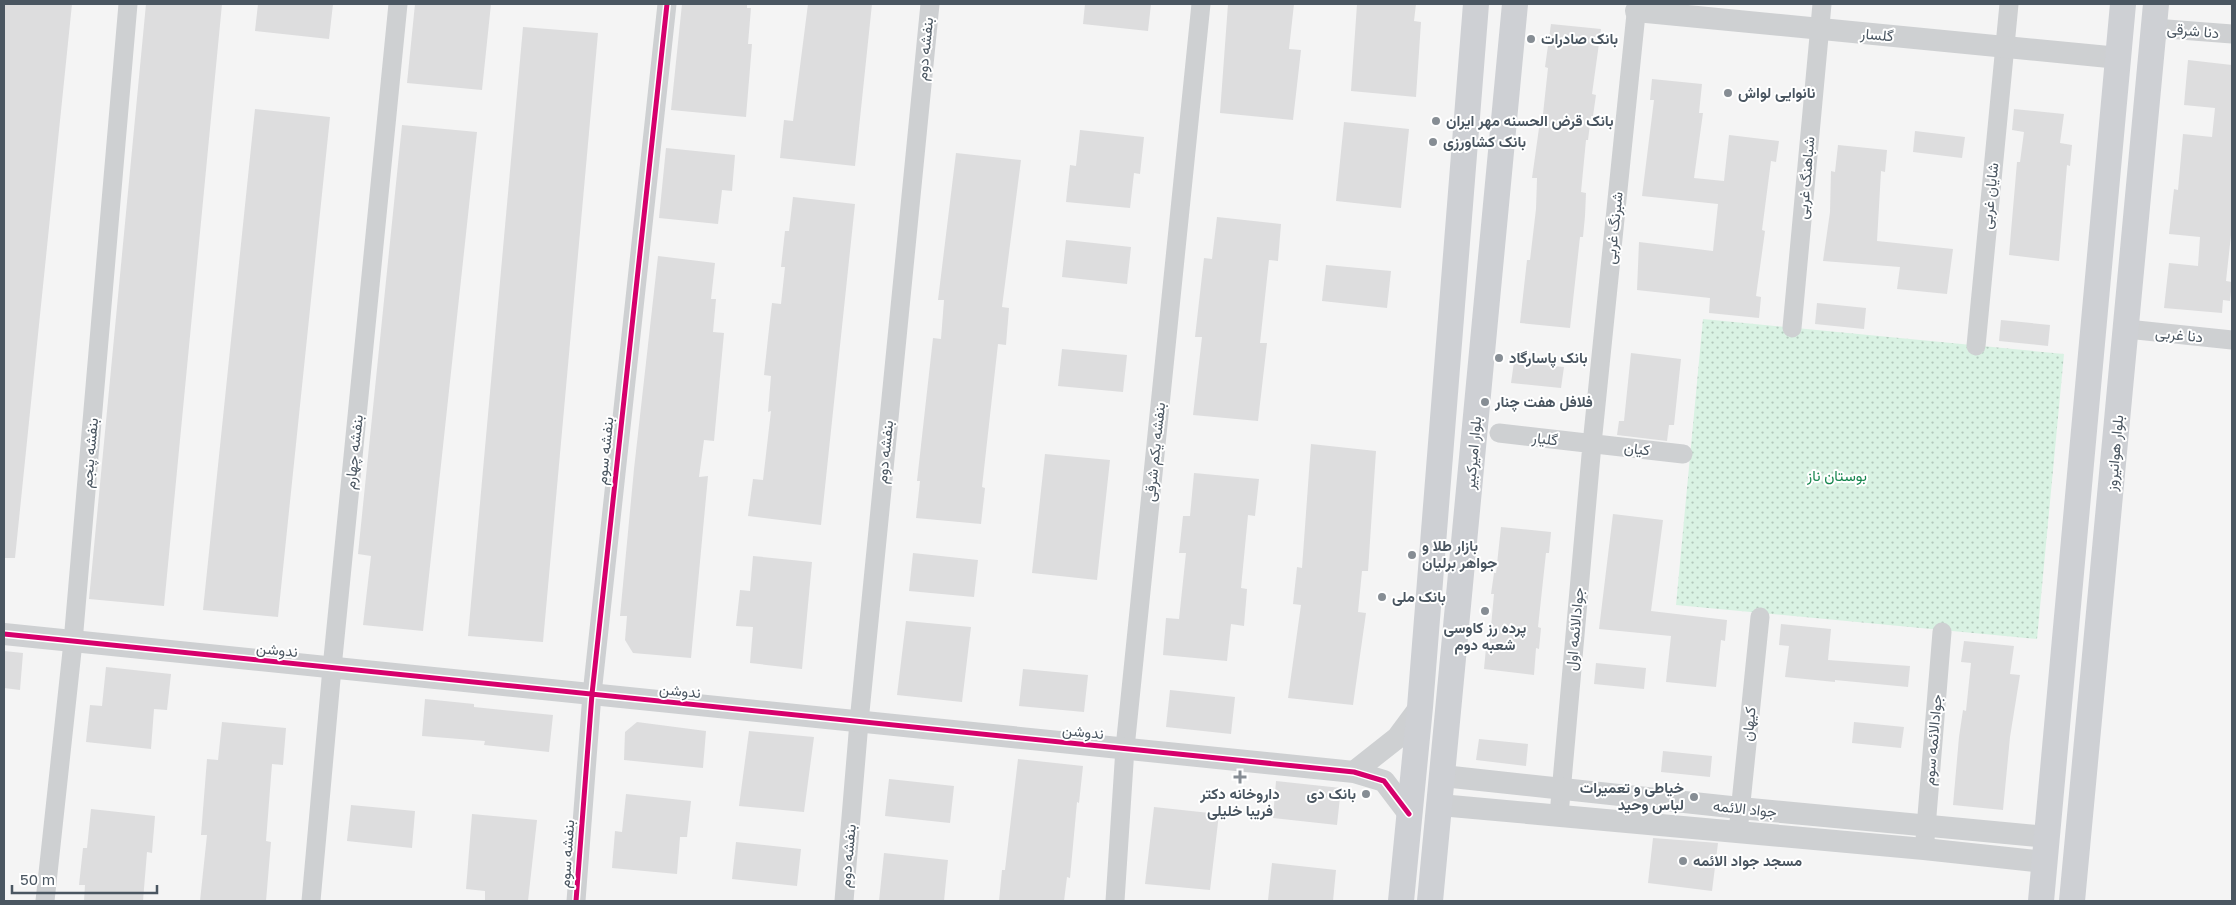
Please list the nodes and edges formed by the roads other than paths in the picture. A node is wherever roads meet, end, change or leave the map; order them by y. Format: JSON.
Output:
{"nodes":[{"id":1,"x":128,"y":4,"type":"edge"},
{"id":2,"x":398,"y":4,"type":"edge"},
{"id":3,"x":667,"y":4,"type":"edge"},
{"id":4,"x":930,"y":4,"type":"edge"},
{"id":5,"x":1201,"y":4,"type":"edge"},
{"id":6,"x":1476,"y":4,"type":"edge"},
{"id":7,"x":1515,"y":4,"type":"edge"},
{"id":8,"x":1822,"y":4,"type":"edge"},
{"id":9,"x":2009,"y":4,"type":"edge"},
{"id":10,"x":2123,"y":4,"type":"edge"},
{"id":11,"x":1637,"y":8,"type":"edge"},
{"id":12,"x":2155,"y":16,"type":"edge"},
{"id":13,"x":1820,"y":29,"type":"junction"},
{"id":14,"x":2232,"y":34,"type":"edge"},
{"id":15,"x":2005,"y":47,"type":"junction"},
{"id":16,"x":2118,"y":58,"type":"junction"},
{"id":17,"x":1792,"y":328,"type":"dead end"},
{"id":18,"x":2127,"y":329,"type":"junction"},
{"id":19,"x":2232,"y":340,"type":"edge"},
{"id":20,"x":1976,"y":346,"type":"dead end"},
{"id":21,"x":1499,"y":433,"type":"dead end"},
{"id":22,"x":1592,"y":444,"type":"junction"},
{"id":23,"x":1683,"y":454,"type":"dead end"},
{"id":24,"x":1760,"y":616,"type":"dead end"},
{"id":25,"x":1942,"y":632,"type":"dead end"},
{"id":26,"x":4,"y":634,"type":"edge"},
{"id":27,"x":73,"y":642,"type":"junction"},
{"id":28,"x":332,"y":668,"type":"junction"},
{"id":29,"x":592,"y":694,"type":"junction"},
{"id":30,"x":1420,"y":707,"type":"junction"},
{"id":31,"x":859,"y":722,"type":"junction"},
{"id":32,"x":1125,"y":748,"type":"junction"},
{"id":33,"x":1354,"y":772,"type":"junction"},
{"id":34,"x":1443,"y":776,"type":"junction"},
{"id":35,"x":1561,"y":789,"type":"junction"},
{"id":36,"x":1440,"y":805,"type":"junction"},
{"id":37,"x":1740,"y":808,"type":"junction"},
{"id":38,"x":1409,"y":814,"type":"junction"},
{"id":39,"x":1559,"y":815,"type":"junction"},
{"id":40,"x":1738,"y":831,"type":"junction"},
{"id":41,"x":1925,"y":838,"type":"junction"},
{"id":42,"x":2046,"y":849,"type":"junction"},
{"id":43,"x":46,"y":901,"type":"edge"},
{"id":44,"x":311,"y":901,"type":"edge"},
{"id":45,"x":576,"y":901,"type":"edge"},
{"id":46,"x":844,"y":901,"type":"edge"},
{"id":47,"x":1115,"y":901,"type":"edge"},
{"id":48,"x":1401,"y":901,"type":"edge"},
{"id":49,"x":1430,"y":901,"type":"edge"},
{"id":50,"x":2041,"y":901,"type":"edge"},
{"id":51,"x":2072,"y":901,"type":"edge"}],
"edges":[{"from":1,"to":27,"type":"street","name":"بنفشه پنجم"},
{"from":2,"to":28,"type":"street","name":"بنفشه چهارم"},
{"from":3,"to":29,"type":"street","name":"بنفشه سوم"},
{"from":4,"to":31,"type":"street","name":"بنفشه دوم"},
{"from":5,"to":32,"type":"street","name":"بنفشه یکم شرقی"},
{"from":6,"to":30,"type":"main road"},
{"from":7,"to":34,"type":"main road","name":"بلوار امیرکبیر"},
{"from":8,"to":13,"type":"street","name":"شباهنگ غربی"},
{"from":9,"to":15,"type":"street","name":"شایان غربی"},
{"from":10,"to":16,"type":"main road"},
{"from":11,"to":13,"type":"street","name":"گلسار"},
{"from":11,"to":22,"type":"street","name":"شبرنگ غربی"},
{"from":12,"to":14,"type":"street","name":"دنا شرقی"},
{"from":12,"to":18,"type":"main road","name":"بلوار هوانیروز"},
{"from":13,"to":15,"type":"street","name":"گلسار"},
{"from":13,"to":17,"type":"street","name":"شباهنگ غربی"},
{"from":15,"to":16,"type":"street","name":"گلسار"},
{"from":15,"to":20,"type":"street","name":"شایان غربی"},
{"from":16,"to":42,"type":"main road"},
{"from":18,"to":19,"type":"street","name":"دنا غربی"},
{"from":18,"to":51,"type":"main road","name":"بلوار هوانیروز"},
{"from":21,"to":22,"type":"street","name":"گلیار"},
{"from":22,"to":23,"type":"street","name":"کیان"},
{"from":22,"to":35,"type":"street","name":"جوادالائمه اول"},
{"from":24,"to":37,"type":"street","name":"کیهان"},
{"from":25,"to":41,"type":"street","name":"جوادالائمه سوم"},
{"from":26,"to":27,"type":"street","name":"ندوشن"},
{"from":27,"to":28,"type":"street","name":"ندوشن"},
{"from":27,"to":43,"type":"street","name":"بنفشه پنجم"},
{"from":28,"to":29,"type":"street","name":"ندوشن"},
{"from":28,"to":44,"type":"street","name":"بنفشه چهارم"},
{"from":29,"to":31,"type":"street","name":"ندوشن"},
{"from":29,"to":45,"type":"street","name":"بنفشه سوم"},
{"from":30,"to":33,"type":"street"},
{"from":30,"to":38,"type":"main road"},
{"from":31,"to":32,"type":"street","name":"ندوشن"},
{"from":31,"to":46,"type":"street","name":"بنفشه دوم"},
{"from":32,"to":33,"type":"street","name":"ندوشن"},
{"from":32,"to":47,"type":"street","name":"بنفشه یکم شرقی"},
{"from":33,"to":38,"type":"street","name":"ندوشن"},
{"from":34,"to":35,"type":"street","name":"جواد الائمه"},
{"from":34,"to":36,"type":"main road","name":"بلوار امیرکبیر"},
{"from":35,"to":37,"type":"street","name":"جواد الائمه"},
{"from":35,"to":39,"type":"street","name":"جوادالائمه اول"},
{"from":36,"to":39,"type":"street","name":"جواد الائمه"},
{"from":36,"to":49,"type":"main road","name":"بلوار امیرکبیر"},
{"from":37,"to":40,"type":"street","name":"کیهان"},
{"from":37,"to":41,"type":"street","name":"جواد الائمه"},
{"from":38,"to":48,"type":"main road"},
{"from":39,"to":40,"type":"street","name":"جواد الائمه"},
{"from":40,"to":41,"type":"street","name":"جواد الائمه"},
{"from":41,"to":42,"type":"street","name":"جواد الائمه"},
{"from":42,"to":50,"type":"main road"}]}
